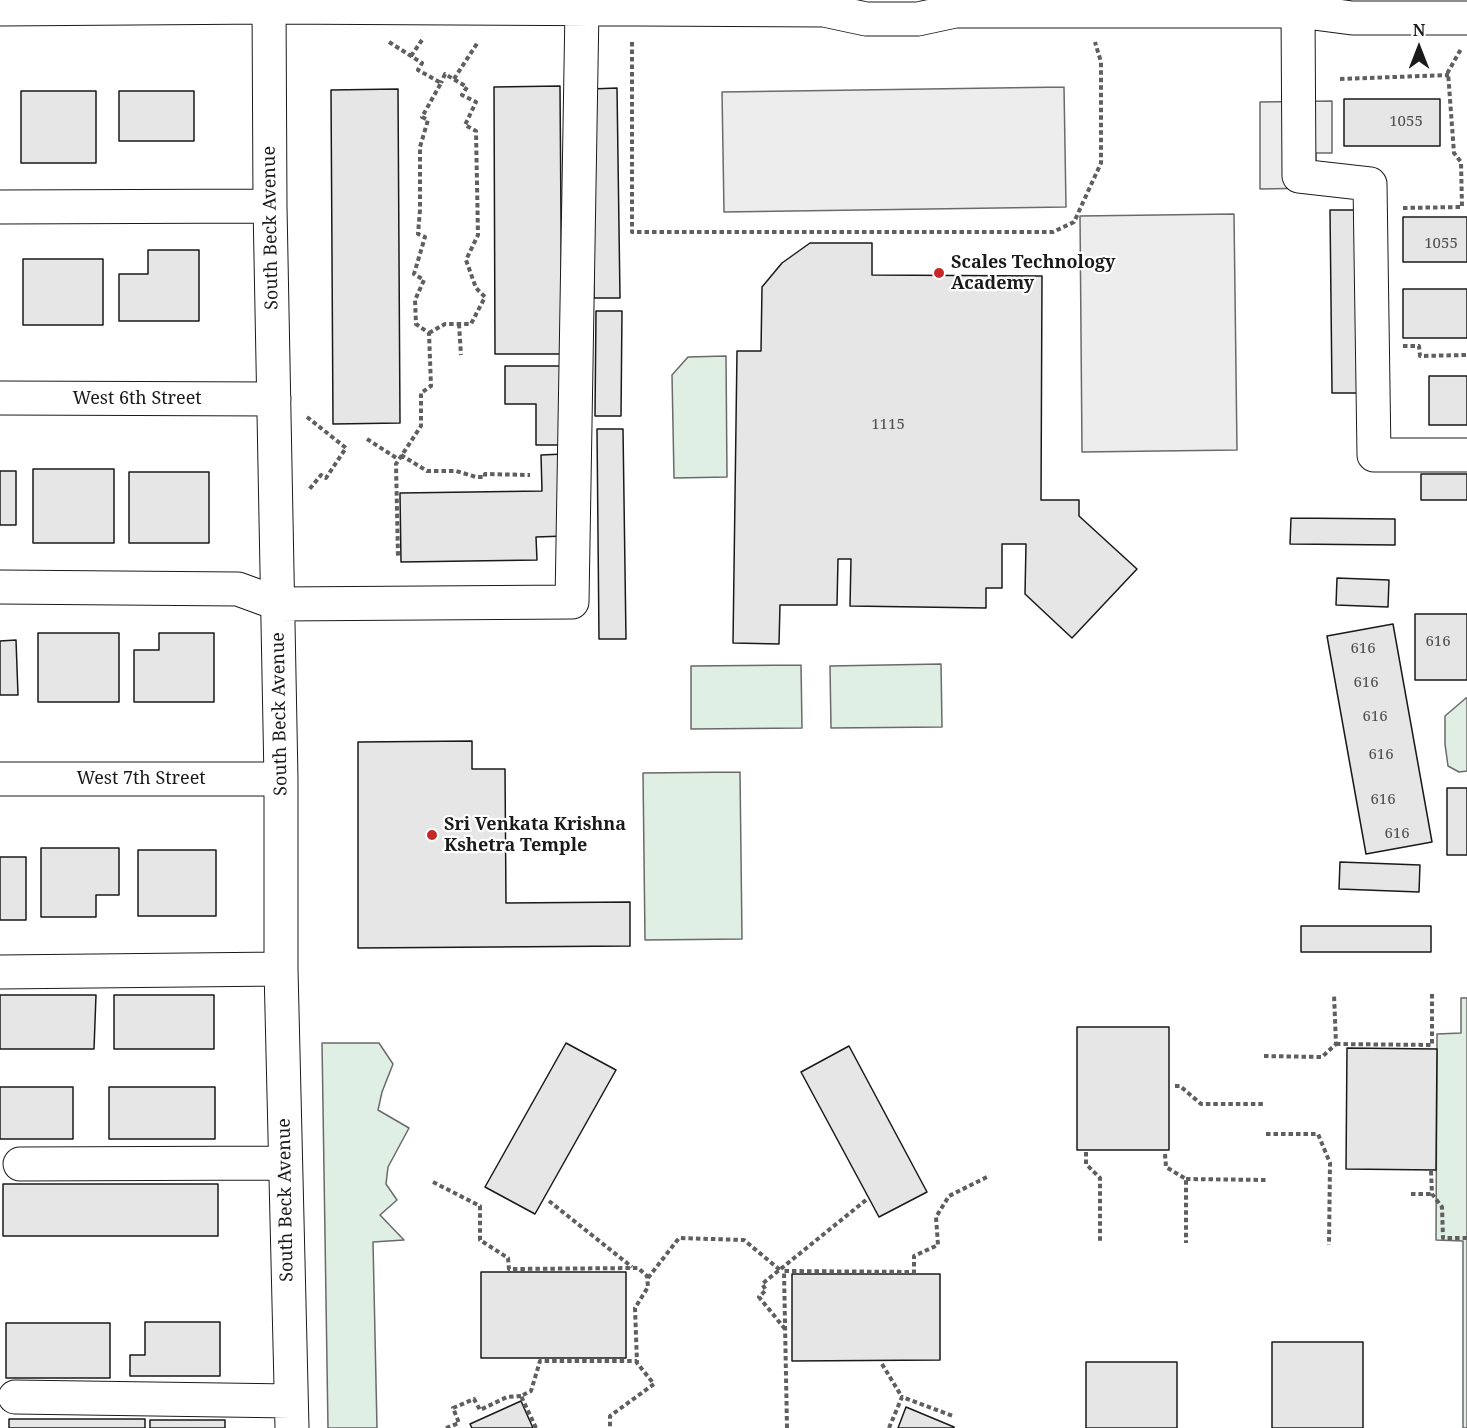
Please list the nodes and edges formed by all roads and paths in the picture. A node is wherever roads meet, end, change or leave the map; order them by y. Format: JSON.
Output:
{"nodes":[{"id":1,"x":269,"y":4,"type":"edge"},
{"id":2,"x":1032,"y":5,"type":"edge"},
{"id":3,"x":1252,"y":6,"type":"edge"},
{"id":4,"x":1467,"y":6,"type":"edge"},
{"id":5,"x":582,"y":8,"type":"junction"},
{"id":6,"x":0,"y":9,"type":"edge"},
{"id":7,"x":1298,"y":11,"type":"junction"},
{"id":8,"x":639,"y":14,"type":"edge"},
{"id":9,"x":1464,"y":31,"type":"edge"},
{"id":10,"x":426,"y":33,"type":"dead end"},
{"id":11,"x":482,"y":34,"type":"dead end"},
{"id":12,"x":1094,"y":37,"type":"dead end"},
{"id":13,"x":384,"y":39,"type":"dead end"},
{"id":14,"x":411,"y":56,"type":"junction"},
{"id":15,"x":1449,"y":75,"type":"junction"},
{"id":16,"x":454,"y":79,"type":"junction"},
{"id":17,"x":1340,"y":79,"type":"dead end"},
{"id":18,"x":441,"y":83,"type":"junction"},
{"id":19,"x":270,"y":206,"type":"junction"},
{"id":20,"x":0,"y":207,"type":"edge"},
{"id":21,"x":1370,"y":209,"type":"junction"},
{"id":22,"x":459,"y":324,"type":"junction"},
{"id":23,"x":429,"y":333,"type":"junction"},
{"id":24,"x":1372,"y":347,"type":"junction"},
{"id":25,"x":461,"y":355,"type":"dead end"},
{"id":26,"x":1467,"y":355,"type":"edge"},
{"id":27,"x":0,"y":398,"type":"edge"},
{"id":28,"x":274,"y":399,"type":"junction"},
{"id":29,"x":303,"y":414,"type":"dead end"},
{"id":30,"x":367,"y":440,"type":"dead end"},
{"id":31,"x":1467,"y":455,"type":"edge"},
{"id":32,"x":400,"y":457,"type":"junction"},
{"id":33,"x":530,"y":475,"type":"dead end"},
{"id":34,"x":306,"y":494,"type":"dead end"},
{"id":35,"x":398,"y":556,"type":"dead end"},
{"id":36,"x":0,"y":587,"type":"edge"},
{"id":37,"x":279,"y":604,"type":"junction"},
{"id":38,"x":0,"y":779,"type":"edge"},
{"id":39,"x":281,"y":779,"type":"junction"},
{"id":40,"x":281,"y":969,"type":"junction"},
{"id":41,"x":0,"y":972,"type":"edge"},
{"id":42,"x":1334,"y":994,"type":"dead end"},
{"id":43,"x":1432,"y":994,"type":"dead end"},
{"id":44,"x":1336,"y":1044,"type":"junction"},
{"id":45,"x":1264,"y":1056,"type":"dead end"},
{"id":46,"x":1175,"y":1086,"type":"dead end"},
{"id":47,"x":1265,"y":1104,"type":"dead end"},
{"id":48,"x":1266,"y":1134,"type":"dead end"},
{"id":49,"x":1086,"y":1152,"type":"dead end"},
{"id":50,"x":1165,"y":1154,"type":"dead end"},
{"id":51,"x":285,"y":1163,"type":"junction"},
{"id":52,"x":20,"y":1164,"type":"dead end"},
{"id":53,"x":1431,"y":1171,"type":"dead end"},
{"id":54,"x":987,"y":1177,"type":"dead end"},
{"id":55,"x":1186,"y":1179,"type":"junction"},
{"id":56,"x":1266,"y":1180,"type":"dead end"},
{"id":57,"x":433,"y":1182,"type":"dead end"},
{"id":58,"x":1411,"y":1194,"type":"dead end"},
{"id":59,"x":1432,"y":1194,"type":"junction"},
{"id":60,"x":866,"y":1200,"type":"dead end"},
{"id":61,"x":549,"y":1201,"type":"dead end"},
{"id":62,"x":1467,"y":1238,"type":"edge"},
{"id":63,"x":1100,"y":1242,"type":"dead end"},
{"id":64,"x":1186,"y":1244,"type":"dead end"},
{"id":65,"x":1329,"y":1245,"type":"dead end"},
{"id":66,"x":632,"y":1268,"type":"junction"},
{"id":67,"x":782,"y":1270,"type":"junction"},
{"id":68,"x":647,"y":1280,"type":"junction"},
{"id":69,"x":785,"y":1329,"type":"junction"},
{"id":70,"x":637,"y":1361,"type":"junction"},
{"id":71,"x":882,"y":1364,"type":"dead end"},
{"id":72,"x":521,"y":1396,"type":"junction"},
{"id":73,"x":15,"y":1397,"type":"dead end"},
{"id":74,"x":902,"y":1397,"type":"junction"},
{"id":75,"x":291,"y":1414,"type":"edge"},
{"id":76,"x":953,"y":1416,"type":"dead end"},
{"id":77,"x":446,"y":1428,"type":"edge"},
{"id":78,"x":536,"y":1428,"type":"edge"},
{"id":79,"x":610,"y":1428,"type":"edge"},
{"id":80,"x":787,"y":1428,"type":"edge"},
{"id":81,"x":889,"y":1428,"type":"edge"}],
"edges":[{"from":1,"to":5,"type":"street"},
{"from":1,"to":6,"type":"street"},
{"from":1,"to":19,"type":"street","name":"South Beck Avenue"},
{"from":2,"to":3,"type":"street"},
{"from":2,"to":8,"type":"street"},
{"from":3,"to":7,"type":"street"},
{"from":4,"to":7,"type":"street"},
{"from":5,"to":8,"type":"street"},
{"from":5,"to":37,"type":"street"},
{"from":7,"to":9,"type":"street"},
{"from":7,"to":21,"type":"street"},
{"from":8,"to":12,"type":"path"},
{"from":9,"to":15,"type":"path"},
{"from":10,"to":14,"type":"path"},
{"from":11,"to":16,"type":"path"},
{"from":13,"to":14,"type":"path"},
{"from":14,"to":18,"type":"path"},
{"from":15,"to":17,"type":"path"},
{"from":15,"to":21,"type":"path"},
{"from":16,"to":18,"type":"path"},
{"from":16,"to":22,"type":"path"},
{"from":18,"to":23,"type":"path"},
{"from":19,"to":20,"type":"street"},
{"from":19,"to":28,"type":"street","name":"South Beck Avenue"},
{"from":21,"to":24,"type":"street"},
{"from":22,"to":23,"type":"path"},
{"from":22,"to":25,"type":"path"},
{"from":23,"to":32,"type":"path"},
{"from":24,"to":26,"type":"path"},
{"from":24,"to":31,"type":"street"},
{"from":27,"to":28,"type":"street","name":"West 6th Street"},
{"from":28,"to":37,"type":"street","name":"South Beck Avenue"},
{"from":29,"to":34,"type":"path"},
{"from":30,"to":32,"type":"path"},
{"from":32,"to":33,"type":"path"},
{"from":32,"to":35,"type":"path"},
{"from":36,"to":37,"type":"street"},
{"from":37,"to":39,"type":"street","name":"South Beck Avenue"},
{"from":38,"to":39,"type":"street","name":"West 7th Street"},
{"from":39,"to":40,"type":"street","name":"South Beck Avenue"},
{"from":40,"to":41,"type":"street"},
{"from":40,"to":51,"type":"street","name":"South Beck Avenue"},
{"from":42,"to":44,"type":"path"},
{"from":43,"to":44,"type":"path"},
{"from":44,"to":45,"type":"path"},
{"from":46,"to":47,"type":"path"},
{"from":48,"to":65,"type":"path"},
{"from":49,"to":63,"type":"path"},
{"from":50,"to":55,"type":"path"},
{"from":51,"to":52,"type":"street"},
{"from":51,"to":75,"type":"street","name":"South Beck Avenue"},
{"from":53,"to":59,"type":"path"},
{"from":54,"to":67,"type":"path"},
{"from":55,"to":56,"type":"path"},
{"from":55,"to":64,"type":"path"},
{"from":57,"to":66,"type":"path"},
{"from":58,"to":59,"type":"path"},
{"from":59,"to":62,"type":"path"},
{"from":60,"to":67,"type":"path"},
{"from":61,"to":66,"type":"path"},
{"from":66,"to":68,"type":"path"},
{"from":67,"to":68,"type":"path"},
{"from":67,"to":69,"type":"path"},
{"from":67,"to":69,"type":"path"},
{"from":68,"to":70,"type":"path"},
{"from":69,"to":80,"type":"path"},
{"from":70,"to":72,"type":"path"},
{"from":70,"to":79,"type":"path"},
{"from":71,"to":74,"type":"path"},
{"from":72,"to":77,"type":"path"},
{"from":72,"to":78,"type":"path"},
{"from":73,"to":75,"type":"street"},
{"from":74,"to":76,"type":"path"},
{"from":74,"to":81,"type":"path"}]}
